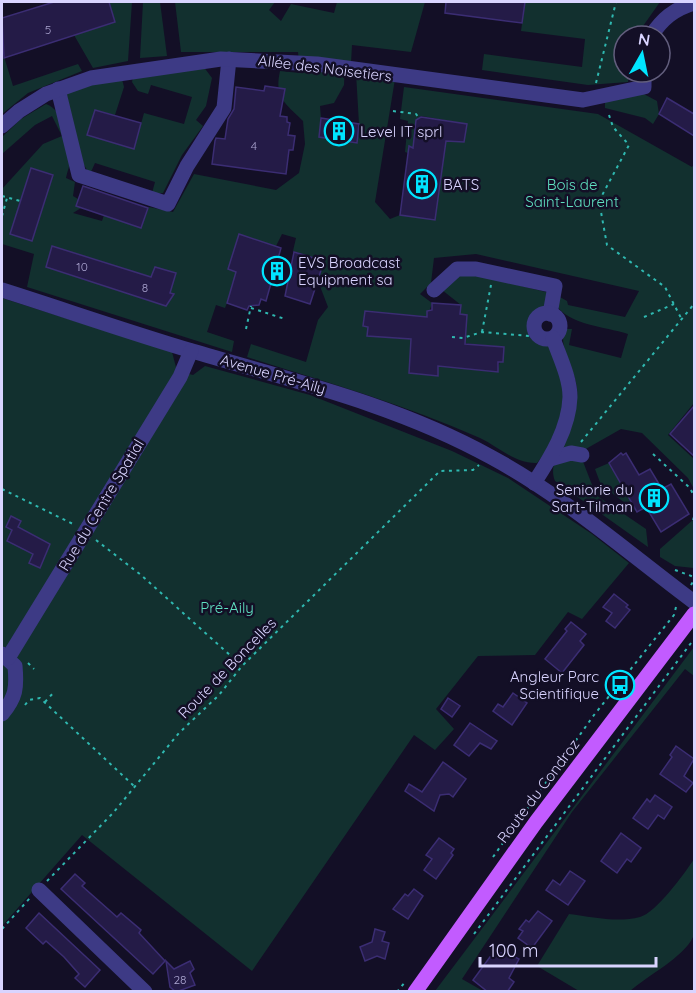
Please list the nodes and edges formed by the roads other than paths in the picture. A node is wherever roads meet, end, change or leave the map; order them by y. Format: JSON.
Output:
{"nodes":[{"id":1,"x":694,"y":3,"type":"edge"},
{"id":2,"x":659,"y":24,"type":"edge"},
{"id":3,"x":229,"y":59,"type":"junction"},
{"id":4,"x":644,"y":84,"type":"edge"},
{"id":5,"x":58,"y":89,"type":"junction"},
{"id":6,"x":2,"y":126,"type":"edge"},
{"id":7,"x":2,"y":290,"type":"edge"},
{"id":8,"x":434,"y":290,"type":"dead end"},
{"id":9,"x":550,"y":314,"type":"junction"},
{"id":10,"x":553,"y":338,"type":"junction"},
{"id":11,"x":191,"y":351,"type":"junction"},
{"id":12,"x":576,"y":454,"type":"road end"},
{"id":13,"x":550,"y":459,"type":"junction"},
{"id":14,"x":534,"y":483,"type":"junction"},
{"id":15,"x":694,"y":602,"type":"edge"},
{"id":16,"x":694,"y":614,"type":"edge"},
{"id":17,"x":5,"y":656,"type":"edge"},
{"id":18,"x":2,"y":714,"type":"edge"},
{"id":19,"x":39,"y":890,"type":"road end"},
{"id":20,"x":145,"y":992,"type":"edge"},
{"id":21,"x":415,"y":992,"type":"edge"}],
"edges":[{"from":1,"to":2,"type":"street"},
{"from":3,"to":4,"type":"street","name":"Allée des Noisetiers"},
{"from":3,"to":5,"type":"street","name":"Allée des Noisetiers"},
{"from":3,"to":5,"type":"street"},
{"from":5,"to":6,"type":"street","name":"Allée des Noisetiers"},
{"from":7,"to":11,"type":"street","name":"Avenue Pré-Aily"},
{"from":8,"to":9,"type":"street"},
{"from":9,"to":10,"type":"street"},
{"from":9,"to":10,"type":"street"},
{"from":10,"to":13,"type":"street"},
{"from":11,"to":14,"type":"street","name":"Avenue Pré-Aily"},
{"from":11,"to":17,"type":"street","name":"Rue du Centre Spatial"},
{"from":12,"to":13,"type":"street"},
{"from":13,"to":14,"type":"street"},
{"from":14,"to":15,"type":"street","name":"Avenue Pré-Aily"},
{"from":16,"to":21,"type":"main road","name":"Route du Condroz"},
{"from":17,"to":18,"type":"street"},
{"from":19,"to":20,"type":"street"}]}
